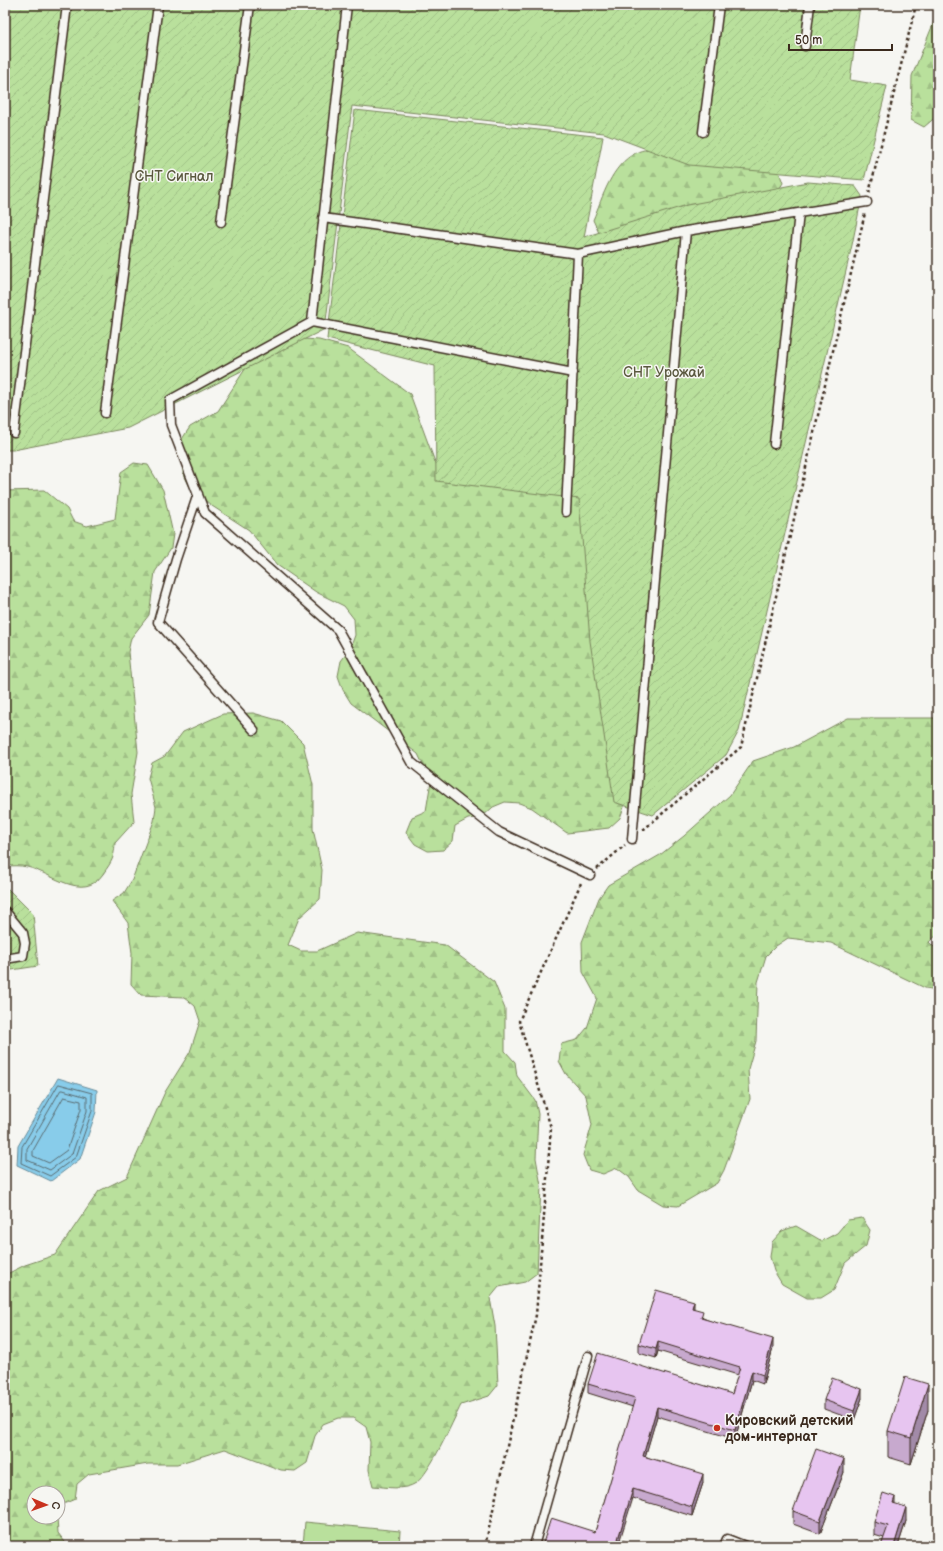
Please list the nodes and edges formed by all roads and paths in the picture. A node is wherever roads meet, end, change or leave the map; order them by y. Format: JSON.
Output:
{"nodes":[{"id":1,"x":67,"y":5,"type":"edge"},
{"id":2,"x":158,"y":5,"type":"edge"},
{"id":3,"x":250,"y":5,"type":"edge"},
{"id":4,"x":347,"y":5,"type":"edge"},
{"id":5,"x":719,"y":5,"type":"edge"},
{"id":6,"x":810,"y":5,"type":"edge"},
{"id":7,"x":916,"y":5,"type":"edge"},
{"id":8,"x":805,"y":46,"type":"dead end"},
{"id":9,"x":703,"y":132,"type":"dead end"},
{"id":10,"x":867,"y":202,"type":"junction"},
{"id":11,"x":798,"y":213,"type":"junction"},
{"id":12,"x":323,"y":218,"type":"junction"},
{"id":13,"x":220,"y":222,"type":"dead end"},
{"id":14,"x":686,"y":231,"type":"junction"},
{"id":15,"x":578,"y":254,"type":"junction"},
{"id":16,"x":312,"y":322,"type":"junction"},
{"id":17,"x":573,"y":374,"type":"junction"},
{"id":18,"x":105,"y":413,"type":"dead end"},
{"id":19,"x":14,"y":433,"type":"dead end"},
{"id":20,"x":774,"y":444,"type":"dead end"},
{"id":21,"x":198,"y":494,"type":"junction"},
{"id":22,"x":566,"y":512,"type":"dead end"},
{"id":23,"x":254,"y":730,"type":"dead end"},
{"id":24,"x":632,"y":839,"type":"junction"},
{"id":25,"x":590,"y":875,"type":"junction"},
{"id":26,"x":5,"y":911,"type":"edge"},
{"id":27,"x":5,"y":959,"type":"edge"},
{"id":28,"x":588,"y":1356,"type":"dead end"},
{"id":29,"x":485,"y":1546,"type":"edge"},
{"id":30,"x":534,"y":1546,"type":"edge"},
{"id":31,"x":724,"y":1546,"type":"edge"},
{"id":32,"x":745,"y":1546,"type":"edge"}],
"edges":[{"from":1,"to":19,"type":"lane"},
{"from":2,"to":18,"type":"lane"},
{"from":3,"to":13,"type":"lane"},
{"from":4,"to":12,"type":"lane"},
{"from":5,"to":9,"type":"lane"},
{"from":6,"to":8,"type":"lane"},
{"from":7,"to":10,"type":"path"},
{"from":10,"to":11,"type":"lane"},
{"from":10,"to":24,"type":"path"},
{"from":11,"to":14,"type":"lane"},
{"from":11,"to":20,"type":"lane"},
{"from":12,"to":15,"type":"lane"},
{"from":12,"to":16,"type":"lane"},
{"from":14,"to":15,"type":"lane"},
{"from":14,"to":24,"type":"lane"},
{"from":15,"to":17,"type":"lane"},
{"from":16,"to":17,"type":"lane"},
{"from":16,"to":21,"type":"lane"},
{"from":17,"to":22,"type":"lane"},
{"from":21,"to":23,"type":"lane"},
{"from":21,"to":25,"type":"lane"},
{"from":24,"to":25,"type":"path"},
{"from":25,"to":29,"type":"path"},
{"from":26,"to":27,"type":"lane"},
{"from":28,"to":30,"type":"lane"},
{"from":31,"to":32,"type":"lane"}]}
